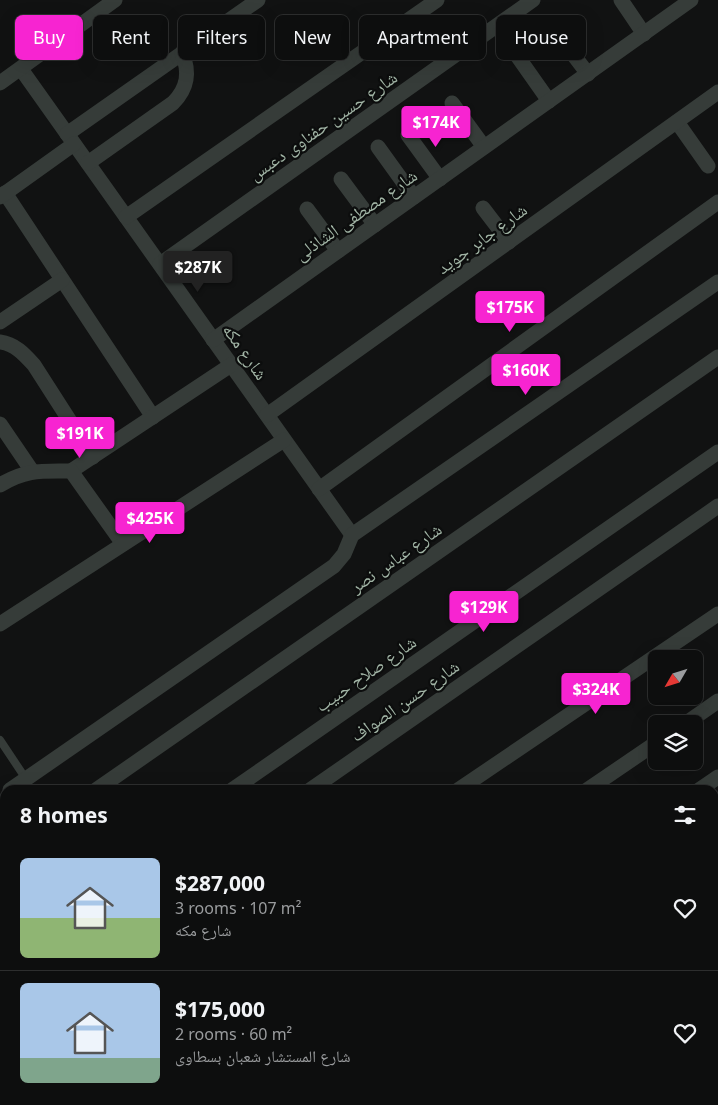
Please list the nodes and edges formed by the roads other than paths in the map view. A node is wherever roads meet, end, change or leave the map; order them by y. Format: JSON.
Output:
{"nodes":[{"id":1,"x":115,"y":0,"type":"edge"},
{"id":2,"x":258,"y":0,"type":"edge"},
{"id":3,"x":437,"y":0,"type":"edge"},
{"id":4,"x":533,"y":0,"type":"edge"},
{"id":5,"x":621,"y":0,"type":"edge"},
{"id":6,"x":692,"y":0,"type":"edge"},
{"id":7,"x":236,"y":15,"type":"edge"},
{"id":8,"x":644,"y":34,"type":"junction"},
{"id":9,"x":178,"y":56,"type":"edge"},
{"id":10,"x":186,"y":60,"type":"edge"},
{"id":11,"x":520,"y":60,"type":"edge"},
{"id":12,"x":577,"y":60,"type":"edge"},
{"id":13,"x":20,"y":68,"type":"junction"},
{"id":14,"x":588,"y":74,"type":"junction"},
{"id":15,"x":0,"y":83,"type":"edge"},
{"id":16,"x":718,"y":92,"type":"edge"},
{"id":17,"x":549,"y":101,"type":"junction"},
{"id":18,"x":452,"y":103,"type":"dead end"},
{"id":19,"x":677,"y":122,"type":"junction"},
{"id":20,"x":408,"y":135,"type":"dead end"},
{"id":21,"x":70,"y":139,"type":"junction"},
{"id":22,"x":378,"y":147,"type":"dead end"},
{"id":23,"x":484,"y":147,"type":"junction"},
{"id":24,"x":88,"y":163,"type":"junction"},
{"id":25,"x":708,"y":166,"type":"dead end"},
{"id":26,"x":341,"y":179,"type":"dead end"},
{"id":27,"x":440,"y":179,"type":"junction"},
{"id":28,"x":2,"y":195,"type":"edge"},
{"id":29,"x":414,"y":197,"type":"junction"},
{"id":30,"x":718,"y":202,"type":"edge"},
{"id":31,"x":483,"y":208,"type":"dead end"},
{"id":32,"x":307,"y":209,"type":"dead end"},
{"id":33,"x":126,"y":217,"type":"junction"},
{"id":34,"x":375,"y":225,"type":"junction"},
{"id":35,"x":509,"y":242,"type":"junction"},
{"id":36,"x":338,"y":251,"type":"junction"},
{"id":37,"x":160,"y":264,"type":"junction"},
{"id":38,"x":62,"y":280,"type":"junction"},
{"id":39,"x":718,"y":282,"type":"edge"},
{"id":40,"x":0,"y":322,"type":"edge"},
{"id":41,"x":213,"y":340,"type":"junction"},
{"id":42,"x":0,"y":342,"type":"edge"},
{"id":43,"x":718,"y":357,"type":"edge"},
{"id":44,"x":231,"y":364,"type":"junction"},
{"id":45,"x":267,"y":415,"type":"junction"},
{"id":46,"x":153,"y":417,"type":"junction"},
{"id":47,"x":0,"y":424,"type":"edge"},
{"id":48,"x":284,"y":440,"type":"junction"},
{"id":49,"x":718,"y":452,"type":"edge"},
{"id":50,"x":93,"y":457,"type":"junction"},
{"id":51,"x":32,"y":471,"type":"junction"},
{"id":52,"x":71,"y":471,"type":"junction"},
{"id":53,"x":0,"y":485,"type":"edge"},
{"id":54,"x":319,"y":489,"type":"junction"},
{"id":55,"x":718,"y":506,"type":"edge"},
{"id":56,"x":352,"y":534,"type":"junction"},
{"id":57,"x":123,"y":544,"type":"junction"},
{"id":58,"x":718,"y":614,"type":"edge"},
{"id":59,"x":0,"y":624,"type":"edge"},
{"id":60,"x":718,"y":701,"type":"edge"},
{"id":61,"x":698,"y":715,"type":"edge"},
{"id":62,"x":0,"y":740,"type":"edge"},
{"id":63,"x":648,"y":748,"type":"edge"},
{"id":64,"x":718,"y":777,"type":"edge"},
{"id":65,"x":26,"y":779,"type":"junction"},
{"id":66,"x":17,"y":785,"type":"edge"},
{"id":67,"x":103,"y":785,"type":"edge"},
{"id":68,"x":239,"y":785,"type":"edge"},
{"id":69,"x":317,"y":785,"type":"edge"},
{"id":70,"x":465,"y":785,"type":"edge"},
{"id":71,"x":594,"y":785,"type":"edge"},
{"id":72,"x":706,"y":785,"type":"edge"}],
"edges":[{"from":1,"to":13,"type":"street"},
{"from":2,"to":7,"type":"street"},
{"from":3,"to":33,"type":"street"},
{"from":4,"to":37,"type":"street","name":"شارع حسين حفناوى دعبس"},
{"from":5,"to":8,"type":"street"},
{"from":6,"to":8,"type":"street","name":"شارع مصطفى الشاذلى"},
{"from":8,"to":14,"type":"street","name":"شارع مصطفى الشاذلى"},
{"from":9,"to":21,"type":"street"},
{"from":10,"to":24,"type":"street"},
{"from":11,"to":17,"type":"street"},
{"from":12,"to":14,"type":"street"},
{"from":13,"to":15,"type":"street"},
{"from":13,"to":21,"type":"street","name":"شارع مكه"},
{"from":14,"to":17,"type":"street","name":"شارع مصطفى الشاذلى"},
{"from":16,"to":19,"type":"street","name":"شارع جابر جويد"},
{"from":17,"to":23,"type":"street","name":"شارع مصطفى الشاذلى"},
{"from":18,"to":23,"type":"street"},
{"from":19,"to":25,"type":"street"},
{"from":19,"to":35,"type":"street","name":"شارع جابر جويد"},
{"from":20,"to":27,"type":"street"},
{"from":21,"to":24,"type":"street","name":"شارع مكه"},
{"from":21,"to":28,"type":"street"},
{"from":22,"to":29,"type":"street"},
{"from":23,"to":27,"type":"street","name":"شارع مصطفى الشاذلى"},
{"from":24,"to":33,"type":"street","name":"شارع مكه"},
{"from":26,"to":34,"type":"street"},
{"from":27,"to":29,"type":"street","name":"شارع مصطفى الشاذلى"},
{"from":28,"to":38,"type":"street"},
{"from":29,"to":34,"type":"street","name":"شارع مصطفى الشاذلى"},
{"from":30,"to":54,"type":"street"},
{"from":31,"to":35,"type":"street"},
{"from":32,"to":36,"type":"street"},
{"from":33,"to":37,"type":"street","name":"شارع مكه"},
{"from":34,"to":36,"type":"street","name":"شارع مصطفى الشاذلى"},
{"from":35,"to":45,"type":"street","name":"شارع جابر جويد"},
{"from":36,"to":41,"type":"street","name":"شارع مصطفى الشاذلى"},
{"from":37,"to":41,"type":"street","name":"شارع مكه"},
{"from":38,"to":40,"type":"street"},
{"from":38,"to":46,"type":"street"},
{"from":39,"to":56,"type":"street"},
{"from":41,"to":44,"type":"street","name":"شارع مكه"},
{"from":42,"to":50,"type":"street"},
{"from":43,"to":67,"type":"street","name":"شارع عباس نصر"},
{"from":44,"to":45,"type":"street","name":"شارع مكه"},
{"from":44,"to":46,"type":"street"},
{"from":45,"to":48,"type":"street","name":"شارع مكه"},
{"from":46,"to":50,"type":"street"},
{"from":47,"to":51,"type":"street"},
{"from":48,"to":54,"type":"street","name":"شارع مكه"},
{"from":48,"to":57,"type":"street"},
{"from":49,"to":68,"type":"street","name":"شارع صلاح حبيب"},
{"from":50,"to":52,"type":"street"},
{"from":51,"to":52,"type":"street"},
{"from":51,"to":53,"type":"street"},
{"from":52,"to":57,"type":"street"},
{"from":54,"to":56,"type":"street","name":"شارع مكه"},
{"from":55,"to":69,"type":"street","name":"شارع حسن الصواف"},
{"from":56,"to":65,"type":"street"},
{"from":57,"to":59,"type":"street"},
{"from":58,"to":70,"type":"street"},
{"from":60,"to":61,"type":"street"},
{"from":62,"to":65,"type":"lane"},
{"from":63,"to":71,"type":"street"},
{"from":64,"to":72,"type":"street"},
{"from":65,"to":66,"type":"street"}]}
